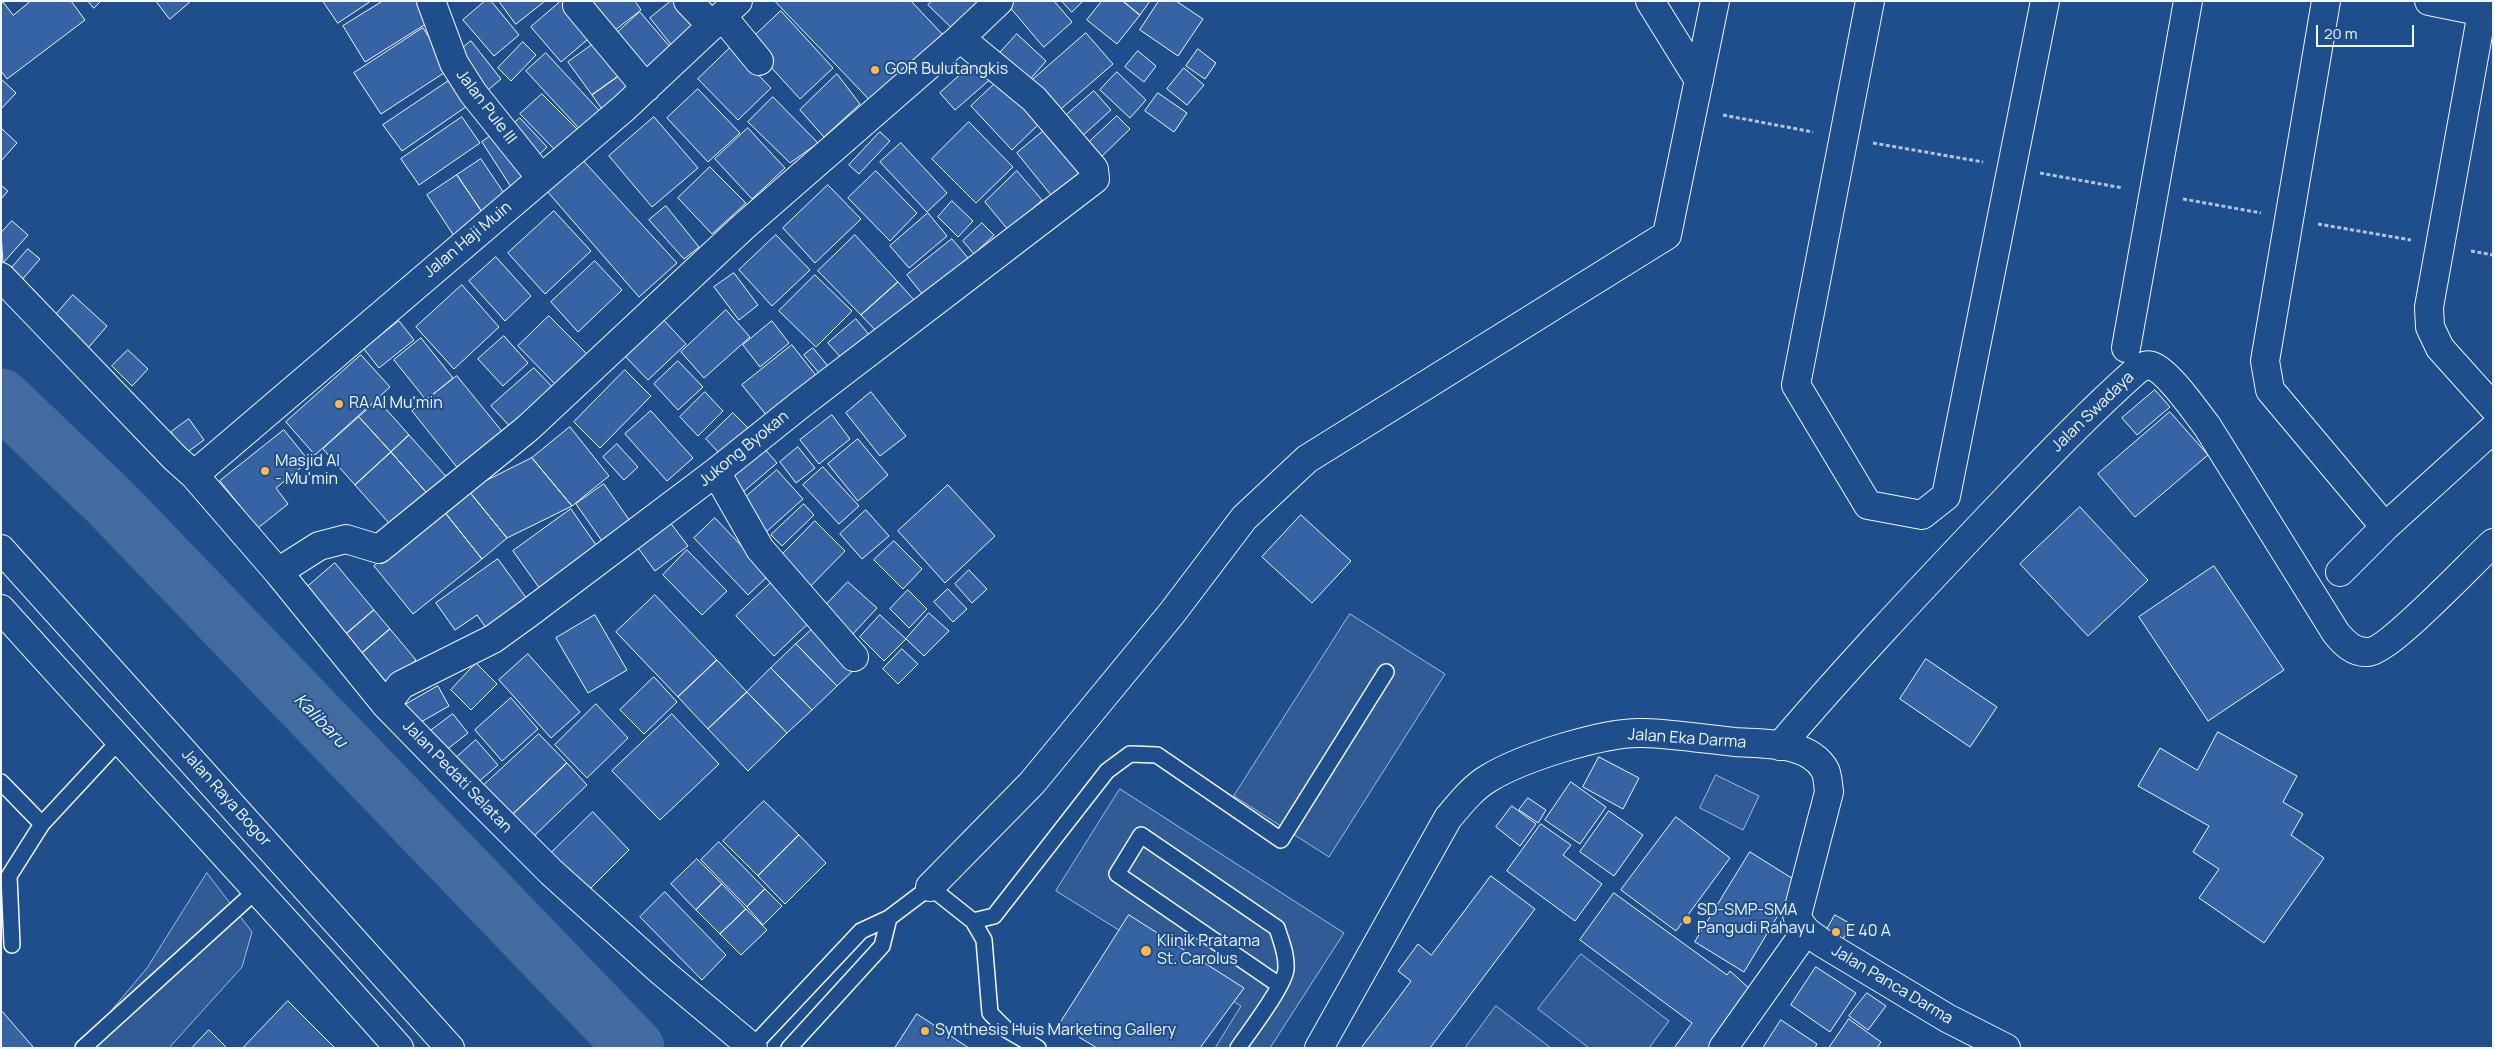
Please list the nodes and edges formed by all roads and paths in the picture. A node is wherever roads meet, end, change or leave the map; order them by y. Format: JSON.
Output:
{"nodes":[{"id":1,"x":431,"y":1,"type":"edge"},
{"id":2,"x":688,"y":1,"type":"edge"},
{"id":3,"x":999,"y":1,"type":"edge"},
{"id":4,"x":1650,"y":1,"type":"edge"},
{"id":5,"x":1715,"y":1,"type":"edge"},
{"id":6,"x":1870,"y":1,"type":"edge"},
{"id":7,"x":2045,"y":1,"type":"edge"},
{"id":8,"x":2188,"y":1,"type":"edge"},
{"id":9,"x":2326,"y":1,"type":"edge"},
{"id":10,"x":2429,"y":1,"type":"edge"},
{"id":11,"x":577,"y":5,"type":"dead end"},
{"id":12,"x":2488,"y":13,"type":"edge"},
{"id":13,"x":724,"y":15,"type":"edge"},
{"id":14,"x":960,"y":38,"type":"junction"},
{"id":15,"x":759,"y":61,"type":"dead end"},
{"id":16,"x":1699,"y":80,"type":"junction"},
{"id":17,"x":646,"y":88,"type":"junction"},
{"id":18,"x":1693,"y":110,"type":"junction"},
{"id":19,"x":1844,"y":137,"type":"junction"},
{"id":20,"x":2012,"y":168,"type":"junction"},
{"id":21,"x":541,"y":178,"type":"junction"},
{"id":22,"x":2154,"y":194,"type":"junction"},
{"id":23,"x":2290,"y":218,"type":"junction"},
{"id":24,"x":2440,"y":246,"type":"junction"},
{"id":25,"x":2493,"y":255,"type":"edge"},
{"id":26,"x":1,"y":277,"type":"edge"},
{"id":27,"x":2126,"y":348,"type":"dead end"},
{"id":28,"x":2493,"y":406,"type":"edge"},
{"id":29,"x":2493,"y":429,"type":"edge"},
{"id":30,"x":716,"y":472,"type":"junction"},
{"id":31,"x":194,"y":475,"type":"junction"},
{"id":32,"x":2385,"y":527,"type":"junction"},
{"id":33,"x":2493,"y":543,"type":"edge"},
{"id":34,"x":1,"y":548,"type":"edge"},
{"id":35,"x":278,"y":572,"type":"junction"},
{"id":36,"x":2340,"y":572,"type":"dead end"},
{"id":37,"x":1,"y":609,"type":"edge"},
{"id":38,"x":854,"y":657,"type":"dead end"},
{"id":39,"x":1386,"y":672,"type":"dead end"},
{"id":40,"x":386,"y":705,"type":"junction"},
{"id":41,"x":120,"y":741,"type":"junction"},
{"id":42,"x":1780,"y":746,"type":"junction"},
{"id":43,"x":1,"y":782,"type":"edge"},
{"id":44,"x":42,"y":824,"type":"junction"},
{"id":45,"x":930,"y":887,"type":"junction"},
{"id":46,"x":258,"y":888,"type":"junction"},
{"id":47,"x":888,"y":918,"type":"junction"},
{"id":48,"x":973,"y":921,"type":"junction"},
{"id":49,"x":1806,"y":931,"type":"junction"},
{"id":50,"x":12,"y":945,"type":"dead end"},
{"id":51,"x":1279,"y":986,"type":"junction"},
{"id":52,"x":83,"y":1048,"type":"edge"},
{"id":53,"x":399,"y":1048,"type":"edge"},
{"id":54,"x":450,"y":1048,"type":"edge"},
{"id":55,"x":752,"y":1048,"type":"edge"},
{"id":56,"x":789,"y":1048,"type":"edge"},
{"id":57,"x":1038,"y":1048,"type":"edge"},
{"id":58,"x":1238,"y":1048,"type":"edge"},
{"id":59,"x":1319,"y":1048,"type":"edge"},
{"id":60,"x":1723,"y":1048,"type":"edge"},
{"id":61,"x":2006,"y":1048,"type":"edge"}],
"edges":[{"from":1,"to":21,"type":"main road","name":"Jalan Pule III"},
{"from":2,"to":13,"type":"main road"},
{"from":3,"to":14,"type":"main road"},
{"from":4,"to":16,"type":"main road"},
{"from":5,"to":16,"type":"main road"},
{"from":6,"to":19,"type":"main road"},
{"from":7,"to":20,"type":"main road"},
{"from":8,"to":22,"type":"main road"},
{"from":9,"to":23,"type":"main road"},
{"from":10,"to":12,"type":"main road"},
{"from":11,"to":17,"type":"main road"},
{"from":12,"to":24,"type":"main road"},
{"from":13,"to":15,"type":"main road"},
{"from":13,"to":17,"type":"main road","name":"Jalan Haji Muin"},
{"from":14,"to":30,"type":"main road","name":"Jukong Byokan"},
{"from":14,"to":35,"type":"main road"},
{"from":16,"to":18,"type":"main road"},
{"from":17,"to":21,"type":"main road","name":"Jalan Haji Muin"},
{"from":18,"to":19,"type":"path"},
{"from":18,"to":45,"type":"main road"},
{"from":19,"to":20,"type":"path"},
{"from":19,"to":20,"type":"main road"},
{"from":20,"to":22,"type":"path"},
{"from":21,"to":31,"type":"main road","name":"Jalan Haji Muin"},
{"from":22,"to":23,"type":"path"},
{"from":22,"to":27,"type":"main road"},
{"from":23,"to":24,"type":"path"},
{"from":23,"to":32,"type":"main road"},
{"from":24,"to":25,"type":"path"},
{"from":24,"to":28,"type":"main road"},
{"from":26,"to":31,"type":"main road","name":"Jalan Pedati Selatan"},
{"from":29,"to":32,"type":"main road"},
{"from":30,"to":38,"type":"main road"},
{"from":30,"to":40,"type":"main road","name":"Jukong Byokan"},
{"from":31,"to":35,"type":"main road","name":"Jalan Pedati Selatan"},
{"from":32,"to":36,"type":"main road"},
{"from":33,"to":42,"type":"main road","name":"Jalan Swadaya"},
{"from":34,"to":54,"type":"main road","name":"Jalan Raya Bogor"},
{"from":35,"to":40,"type":"main road","name":"Jalan Pedati Selatan"},
{"from":37,"to":41,"type":"main road"},
{"from":39,"to":48,"type":"lane"},
{"from":40,"to":55,"type":"main road","name":"Jalan Pedati Selatan"},
{"from":41,"to":44,"type":"lane"},
{"from":41,"to":46,"type":"main road"},
{"from":42,"to":49,"type":"main road","name":"Jalan Eka Darma"},
{"from":42,"to":59,"type":"main road","name":"Jalan Eka Darma"},
{"from":43,"to":44,"type":"lane"},
{"from":44,"to":50,"type":"lane"},
{"from":45,"to":47,"type":"lane"},
{"from":45,"to":48,"type":"lane"},
{"from":46,"to":52,"type":"lane"},
{"from":46,"to":53,"type":"main road"},
{"from":47,"to":55,"type":"lane"},
{"from":47,"to":56,"type":"lane"},
{"from":48,"to":57,"type":"lane"},
{"from":49,"to":60,"type":"main road"},
{"from":49,"to":61,"type":"main road","name":"Jalan Panca Darma"},
{"from":51,"to":51,"type":"lane"},
{"from":51,"to":58,"type":"lane"}]}
